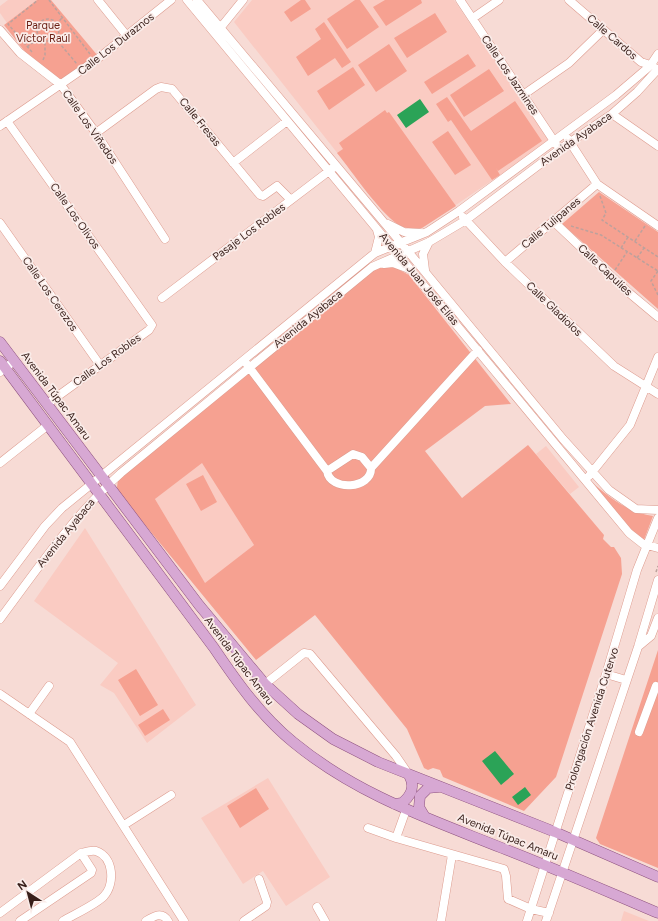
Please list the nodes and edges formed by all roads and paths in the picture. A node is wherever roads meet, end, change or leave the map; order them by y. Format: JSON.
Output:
{"nodes":[{"id":1,"x":38,"y":0,"type":"edge"},
{"id":2,"x":49,"y":0,"type":"edge"},
{"id":3,"x":98,"y":0,"type":"edge"},
{"id":4,"x":171,"y":0,"type":"edge"},
{"id":5,"x":187,"y":0,"type":"edge"},
{"id":6,"x":196,"y":0,"type":"edge"},
{"id":7,"x":243,"y":0,"type":"edge"},
{"id":8,"x":460,"y":0,"type":"edge"},
{"id":9,"x":499,"y":0,"type":"edge"},
{"id":10,"x":570,"y":0,"type":"edge"},
{"id":11,"x":63,"y":18,"type":"junction"},
{"id":12,"x":473,"y":18,"type":"junction"},
{"id":13,"x":56,"y":24,"type":"junction"},
{"id":14,"x":0,"y":30,"type":"edge"},
{"id":15,"x":603,"y":30,"type":"junction"},
{"id":16,"x":217,"y":31,"type":"junction"},
{"id":17,"x":127,"y":36,"type":"junction"},
{"id":18,"x":40,"y":37,"type":"junction"},
{"id":19,"x":55,"y":38,"type":"junction"},
{"id":20,"x":45,"y":41,"type":"junction"},
{"id":21,"x":27,"y":47,"type":"junction"},
{"id":22,"x":658,"y":54,"type":"edge"},
{"id":23,"x":86,"y":58,"type":"dead end"},
{"id":24,"x":81,"y":61,"type":"dead end"},
{"id":25,"x":77,"y":64,"type":"junction"},
{"id":26,"x":650,"y":66,"type":"junction"},
{"id":27,"x":72,"y":68,"type":"dead end"},
{"id":28,"x":658,"y":69,"type":"edge"},
{"id":29,"x":61,"y":85,"type":"junction"},
{"id":30,"x":523,"y":95,"type":"junction"},
{"id":31,"x":612,"y":114,"type":"junction"},
{"id":32,"x":287,"y":121,"type":"junction"},
{"id":33,"x":4,"y":123,"type":"edge"},
{"id":34,"x":96,"y":133,"type":"junction"},
{"id":35,"x":564,"y":133,"type":"junction"},
{"id":36,"x":554,"y":141,"type":"junction"},
{"id":37,"x":570,"y":142,"type":"junction"},
{"id":38,"x":658,"y":146,"type":"edge"},
{"id":39,"x":560,"y":149,"type":"junction"},
{"id":40,"x":233,"y":163,"type":"junction"},
{"id":41,"x":336,"y":165,"type":"junction"},
{"id":42,"x":329,"y":171,"type":"junction"},
{"id":43,"x":597,"y":184,"type":"junction"},
{"id":44,"x":605,"y":196,"type":"dead end"},
{"id":45,"x":290,"y":200,"type":"junction"},
{"id":46,"x":459,"y":211,"type":"junction"},
{"id":47,"x":382,"y":220,"type":"junction"},
{"id":48,"x":466,"y":220,"type":"junction"},
{"id":49,"x":554,"y":221,"type":"junction"},
{"id":50,"x":0,"y":223,"type":"edge"},
{"id":51,"x":373,"y":224,"type":"junction"},
{"id":52,"x":646,"y":224,"type":"dead end"},
{"id":53,"x":568,"y":226,"type":"dead end"},
{"id":54,"x":658,"y":226,"type":"edge"},
{"id":55,"x":427,"y":232,"type":"junction"},
{"id":56,"x":628,"y":237,"type":"junction"},
{"id":57,"x":165,"y":239,"type":"dead end"},
{"id":58,"x":634,"y":241,"type":"junction"},
{"id":59,"x":400,"y":242,"type":"junction"},
{"id":60,"x":429,"y":242,"type":"junction"},
{"id":61,"x":391,"y":246,"type":"junction"},
{"id":62,"x":621,"y":248,"type":"junction"},
{"id":63,"x":645,"y":248,"type":"junction"},
{"id":64,"x":408,"y":252,"type":"junction"},
{"id":65,"x":627,"y":252,"type":"junction"},
{"id":66,"x":375,"y":253,"type":"junction"},
{"id":67,"x":399,"y":256,"type":"junction"},
{"id":68,"x":658,"y":256,"type":"edge"},
{"id":69,"x":637,"y":258,"type":"junction"},
{"id":70,"x":505,"y":262,"type":"junction"},
{"id":71,"x":610,"y":266,"type":"dead end"},
{"id":72,"x":372,"y":267,"type":"junction"},
{"id":73,"x":615,"y":270,"type":"junction"},
{"id":74,"x":658,"y":271,"type":"edge"},
{"id":75,"x":413,"y":273,"type":"junction"},
{"id":76,"x":426,"y":273,"type":"junction"},
{"id":77,"x":619,"y":275,"type":"dead end"},
{"id":78,"x":658,"y":295,"type":"edge"},
{"id":79,"x":162,"y":298,"type":"dead end"},
{"id":80,"x":142,"y":311,"type":"joint"},
{"id":81,"x":658,"y":317,"type":"edge"},
{"id":82,"x":0,"y":342,"type":"edge"},
{"id":83,"x":478,"y":350,"type":"junction"},
{"id":84,"x":658,"y":357,"type":"edge"},
{"id":85,"x":243,"y":359,"type":"junction"},
{"id":86,"x":14,"y":361,"type":"junction"},
{"id":87,"x":100,"y":365,"type":"junction"},
{"id":88,"x":249,"y":366,"type":"junction"},
{"id":89,"x":2,"y":367,"type":"edge"},
{"id":90,"x":645,"y":387,"type":"junction"},
{"id":91,"x":658,"y":394,"type":"edge"},
{"id":92,"x":47,"y":404,"type":"junction"},
{"id":93,"x":48,"y":426,"type":"junction"},
{"id":94,"x":0,"y":464,"type":"edge"},
{"id":95,"x":371,"y":468,"type":"junction"},
{"id":96,"x":327,"y":471,"type":"junction"},
{"id":97,"x":593,"y":473,"type":"junction"},
{"id":98,"x":101,"y":476,"type":"junction"},
{"id":99,"x":584,"y":479,"type":"junction"},
{"id":100,"x":92,"y":484,"type":"junction"},
{"id":101,"x":108,"y":484,"type":"junction"},
{"id":102,"x":99,"y":493,"type":"junction"},
{"id":103,"x":658,"y":510,"type":"edge"},
{"id":104,"x":658,"y":518,"type":"edge"},
{"id":105,"x":647,"y":546,"type":"junction"},
{"id":106,"x":658,"y":548,"type":"edge"},
{"id":107,"x":3,"y":575,"type":"edge"},
{"id":108,"x":658,"y":580,"type":"edge"},
{"id":109,"x":0,"y":586,"type":"edge"},
{"id":110,"x":199,"y":605,"type":"junction"},
{"id":111,"x":189,"y":613,"type":"junction"},
{"id":112,"x":658,"y":618,"type":"edge"},
{"id":113,"x":0,"y":619,"type":"edge"},
{"id":114,"x":638,"y":647,"type":"junction"},
{"id":115,"x":606,"y":674,"type":"junction"},
{"id":116,"x":626,"y":680,"type":"junction"},
{"id":117,"x":265,"y":684,"type":"junction"},
{"id":118,"x":657,"y":685,"type":"edge"},
{"id":119,"x":49,"y":686,"type":"dead end"},
{"id":120,"x":0,"y":694,"type":"edge"},
{"id":121,"x":29,"y":714,"type":"junction"},
{"id":122,"x":639,"y":732,"type":"dead end"},
{"id":123,"x":409,"y":775,"type":"junction"},
{"id":124,"x":439,"y":787,"type":"junction"},
{"id":125,"x":171,"y":795,"type":"dead end"},
{"id":126,"x":394,"y":804,"type":"junction"},
{"id":127,"x":406,"y":810,"type":"junction"},
{"id":128,"x":425,"y":817,"type":"junction"},
{"id":129,"x":124,"y":825,"type":"junction"},
{"id":130,"x":368,"y":828,"type":"dead end"},
{"id":131,"x":556,"y":832,"type":"junction"},
{"id":132,"x":396,"y":838,"type":"junction"},
{"id":133,"x":572,"y":839,"type":"junction"},
{"id":134,"x":81,"y":853,"type":"junction"},
{"id":135,"x":452,"y":855,"type":"junction"},
{"id":136,"x":545,"y":865,"type":"junction"},
{"id":137,"x":562,"y":872,"type":"junction"},
{"id":138,"x":658,"y":877,"type":"edge"},
{"id":139,"x":259,"y":879,"type":"dead end"},
{"id":140,"x":317,"y":907,"type":"dead end"},
{"id":141,"x":530,"y":909,"type":"junction"},
{"id":142,"x":179,"y":912,"type":"junction"},
{"id":143,"x":0,"y":913,"type":"edge"},
{"id":144,"x":658,"y":913,"type":"edge"},
{"id":145,"x":548,"y":917,"type":"edge"},
{"id":146,"x":168,"y":920,"type":"edge"},
{"id":147,"x":20,"y":921,"type":"edge"},
{"id":148,"x":64,"y":921,"type":"edge"},
{"id":149,"x":146,"y":921,"type":"edge"},
{"id":150,"x":184,"y":921,"type":"edge"},
{"id":151,"x":244,"y":921,"type":"edge"},
{"id":152,"x":325,"y":921,"type":"edge"},
{"id":153,"x":441,"y":921,"type":"edge"},
{"id":154,"x":527,"y":921,"type":"edge"}],
"edges":[{"from":1,"to":21,"type":"path"},
{"from":2,"to":11,"type":"path"},
{"from":3,"to":17,"type":"street"},
{"from":4,"to":17,"type":"street","name":"Calle Los Duraznos"},
{"from":5,"to":16,"type":"street","name":"Avenida Juan José Elías"},
{"from":6,"to":16,"type":"street","name":"Avenida Juan José Elías"},
{"from":7,"to":16,"type":"street"},
{"from":8,"to":12,"type":"street","name":"Calle Los Jazmines"},
{"from":9,"to":12,"type":"street"},
{"from":10,"to":15,"type":"street","name":"Calle Cardos"},
{"from":11,"to":13,"type":"path"},
{"from":11,"to":23,"type":"path"},
{"from":12,"to":30,"type":"street","name":"Calle Los Jazmines"},
{"from":13,"to":18,"type":"path"},
{"from":13,"to":19,"type":"path"},
{"from":14,"to":29,"type":"street","name":"Calle Los Viñedos"},
{"from":15,"to":26,"type":"street","name":"Calle Cardos"},
{"from":15,"to":30,"type":"street"},
{"from":16,"to":32,"type":"street","name":"Avenida Juan José Elías"},
{"from":16,"to":41,"type":"street","name":"Avenida Juan José Elías"},
{"from":17,"to":29,"type":"street","name":"Calle Los Duraznos"},
{"from":18,"to":20,"type":"path"},
{"from":18,"to":21,"type":"path"},
{"from":19,"to":20,"type":"path"},
{"from":19,"to":25,"type":"path"},
{"from":20,"to":21,"type":"path"},
{"from":22,"to":26,"type":"street","name":"Avenida Ayabaca"},
{"from":24,"to":25,"type":"path"},
{"from":25,"to":27,"type":"path"},
{"from":26,"to":28,"type":"street","name":"Calle Cardos"},
{"from":26,"to":35,"type":"street","name":"Avenida Ayabaca"},
{"from":28,"to":31,"type":"street","name":"Avenida Ayabaca"},
{"from":29,"to":33,"type":"street","name":"Calle Los Duraznos"},
{"from":29,"to":34,"type":"street","name":"Calle Los Viñedos"},
{"from":30,"to":36,"type":"street","name":"Calle Los Jazmines"},
{"from":31,"to":37,"type":"street","name":"Avenida Ayabaca"},
{"from":31,"to":38,"type":"street"},
{"from":32,"to":40,"type":"street"},
{"from":32,"to":42,"type":"street","name":"Avenida Juan José Elías"},
{"from":33,"to":80,"type":"street","name":"Calle Los Olivos"},
{"from":34,"to":40,"type":"street","name":"Calle Fresas"},
{"from":34,"to":57,"type":"street","name":"Calle Los Viñedos"},
{"from":35,"to":36,"type":"street","name":"Avenida Ayabaca"},
{"from":35,"to":37,"type":"street"},
{"from":36,"to":39,"type":"street","name":"Calle Los Jazmines"},
{"from":36,"to":46,"type":"street","name":"Avenida Ayabaca"},
{"from":37,"to":39,"type":"street","name":"Avenida Ayabaca"},
{"from":37,"to":43,"type":"street"},
{"from":39,"to":48,"type":"street","name":"Avenida Ayabaca"},
{"from":40,"to":45,"type":"street","name":"Calle Fresas"},
{"from":41,"to":42,"type":"street","name":"Pasaje Los Robles"},
{"from":41,"to":47,"type":"street","name":"Avenida Juan José Elías"},
{"from":42,"to":45,"type":"street","name":"Pasaje Los Robles"},
{"from":42,"to":51,"type":"street","name":"Avenida Juan José Elías"},
{"from":43,"to":49,"type":"street","name":"Calle Tulipanes"},
{"from":43,"to":54,"type":"street"},
{"from":44,"to":56,"type":"path"},
{"from":45,"to":79,"type":"street","name":"Pasaje Los Robles"},
{"from":46,"to":48,"type":"street","name":"Calle Gladiolos"},
{"from":46,"to":55,"type":"street","name":"Avenida Ayabaca"},
{"from":47,"to":55,"type":"street"},
{"from":47,"to":59,"type":"street","name":"Avenida Juan José Elías"},
{"from":48,"to":60,"type":"street","name":"Avenida Ayabaca"},
{"from":48,"to":70,"type":"street","name":"Calle Gladiolos"},
{"from":49,"to":70,"type":"street","name":"Calle Tulipanes"},
{"from":49,"to":81,"type":"street","name":"Calle Capulies"},
{"from":50,"to":87,"type":"street","name":"Calle Los Cerezos"},
{"from":51,"to":61,"type":"street","name":"Avenida Juan José Elías"},
{"from":51,"to":66,"type":"street"},
{"from":52,"to":58,"type":"path"},
{"from":53,"to":62,"type":"path"},
{"from":55,"to":59,"type":"street","name":"Avenida Ayabaca"},
{"from":56,"to":58,"type":"path"},
{"from":56,"to":62,"type":"path"},
{"from":58,"to":63,"type":"path"},
{"from":59,"to":61,"type":"street","name":"Avenida Ayabaca"},
{"from":59,"to":64,"type":"street","name":"Avenida Juan José Elías"},
{"from":60,"to":64,"type":"street","name":"Avenida Ayabaca"},
{"from":60,"to":76,"type":"street"},
{"from":61,"to":66,"type":"street","name":"Avenida Ayabaca"},
{"from":61,"to":67,"type":"street","name":"Avenida Juan José Elías"},
{"from":62,"to":65,"type":"path"},
{"from":63,"to":68,"type":"path"},
{"from":63,"to":69,"type":"path"},
{"from":64,"to":67,"type":"street","name":"Avenida Ayabaca"},
{"from":64,"to":76,"type":"street","name":"Avenida Juan José Elías"},
{"from":65,"to":69,"type":"path"},
{"from":65,"to":73,"type":"path"},
{"from":66,"to":85,"type":"street","name":"Avenida Ayabaca"},
{"from":67,"to":72,"type":"street","name":"Avenida Ayabaca"},
{"from":67,"to":75,"type":"street","name":"Avenida Juan José Elías"},
{"from":69,"to":74,"type":"path"},
{"from":70,"to":90,"type":"street","name":"Calle Gladiolos"},
{"from":71,"to":73,"type":"path"},
{"from":72,"to":75,"type":"street"},
{"from":72,"to":88,"type":"street","name":"Avenida Ayabaca"},
{"from":73,"to":77,"type":"path"},
{"from":74,"to":78,"type":"path"},
{"from":75,"to":83,"type":"street","name":"Avenida Juan José Elías"},
{"from":76,"to":97,"type":"street","name":"Avenida Juan José Elías"},
{"from":80,"to":87,"type":"street","name":"Calle Los Robles"},
{"from":82,"to":86,"type":"main road","name":"Avenida Túpac Amaru"},
{"from":83,"to":95,"type":"street"},
{"from":83,"to":99,"type":"street","name":"Avenida Juan José Elías"},
{"from":84,"to":90,"type":"street"},
{"from":85,"to":88,"type":"street"},
{"from":85,"to":98,"type":"street","name":"Avenida Ayabaca"},
{"from":86,"to":89,"type":"street"},
{"from":86,"to":92,"type":"main road","name":"Avenida Túpac Amaru"},
{"from":87,"to":92,"type":"street","name":"Calle Los Robles"},
{"from":88,"to":96,"type":"street"},
{"from":88,"to":101,"type":"street","name":"Avenida Ayabaca"},
{"from":89,"to":93,"type":"main road","name":"Avenida Túpac Amaru"},
{"from":90,"to":91,"type":"street","name":"Calle Gladiolos"},
{"from":90,"to":97,"type":"street"},
{"from":92,"to":98,"type":"main road","name":"Avenida Túpac Amaru"},
{"from":93,"to":94,"type":"street"},
{"from":93,"to":100,"type":"main road","name":"Avenida Túpac Amaru"},
{"from":95,"to":96,"type":"street"},
{"from":95,"to":96,"type":"street"},
{"from":97,"to":99,"type":"street"},
{"from":97,"to":103,"type":"street","name":"Avenida Juan José Elías"},
{"from":98,"to":100,"type":"street","name":"Avenida Ayabaca"},
{"from":98,"to":101,"type":"main road","name":"Avenida Túpac Amaru"},
{"from":99,"to":105,"type":"street","name":"Avenida Juan José Elías"},
{"from":100,"to":102,"type":"main road","name":"Avenida Túpac Amaru"},
{"from":100,"to":107,"type":"street","name":"Avenida Ayabaca"},
{"from":101,"to":102,"type":"street","name":"Avenida Ayabaca"},
{"from":101,"to":110,"type":"main road","name":"Avenida Túpac Amaru"},
{"from":102,"to":111,"type":"main road","name":"Avenida Túpac Amaru"},
{"from":102,"to":113,"type":"street","name":"Avenida Ayabaca"},
{"from":104,"to":105,"type":"street","name":"Prolongación Avenida Cutervo"},
{"from":105,"to":106,"type":"street","name":"Avenida Juan José Elías"},
{"from":105,"to":115,"type":"street","name":"Prolongación Avenida Cutervo"},
{"from":107,"to":109,"type":"street","name":"Avenida Ayabaca"},
{"from":108,"to":114,"type":"street","name":"Prolongación Avenida Cutervo"},
{"from":110,"to":111,"type":"main road"},
{"from":110,"to":117,"type":"main road","name":"Avenida Túpac Amaru"},
{"from":111,"to":126,"type":"main road","name":"Avenida Túpac Amaru"},
{"from":112,"to":114,"type":"street"},
{"from":114,"to":116,"type":"street","name":"Prolongación Avenida Cutervo"},
{"from":115,"to":116,"type":"street"},
{"from":115,"to":131,"type":"street","name":"Prolongación Avenida Cutervo"},
{"from":116,"to":133,"type":"street","name":"Prolongación Avenida Cutervo"},
{"from":117,"to":123,"type":"main road","name":"Avenida Túpac Amaru"},
{"from":117,"to":123,"type":"street"},
{"from":118,"to":122,"type":"street"},
{"from":119,"to":121,"type":"street"},
{"from":120,"to":121,"type":"street"},
{"from":121,"to":129,"type":"street"},
{"from":123,"to":124,"type":"main road","name":"Avenida Túpac Amaru"},
{"from":123,"to":126,"type":"main road"},
{"from":124,"to":128,"type":"main road"},
{"from":124,"to":131,"type":"main road","name":"Avenida Túpac Amaru"},
{"from":125,"to":129,"type":"street"},
{"from":126,"to":127,"type":"main road","name":"Avenida Túpac Amaru"},
{"from":127,"to":128,"type":"main road","name":"Avenida Túpac Amaru"},
{"from":127,"to":132,"type":"street"},
{"from":128,"to":136,"type":"main road","name":"Avenida Túpac Amaru"},
{"from":129,"to":142,"type":"street"},
{"from":130,"to":132,"type":"street"},
{"from":131,"to":133,"type":"main road","name":"Avenida Túpac Amaru"},
{"from":131,"to":136,"type":"street","name":"Prolongación Avenida Cutervo"},
{"from":132,"to":135,"type":"street"},
{"from":133,"to":137,"type":"street","name":"Prolongación Avenida Cutervo"},
{"from":133,"to":138,"type":"main road","name":"Avenida Túpac Amaru"},
{"from":134,"to":143,"type":"street"},
{"from":134,"to":147,"type":"street"},
{"from":134,"to":148,"type":"street"},
{"from":135,"to":141,"type":"street"},
{"from":135,"to":153,"type":"street"},
{"from":136,"to":137,"type":"main road","name":"Avenida Túpac Amaru"},
{"from":136,"to":141,"type":"street","name":"Prolongación Avenida Cutervo"},
{"from":137,"to":144,"type":"main road","name":"Avenida Túpac Amaru"},
{"from":137,"to":145,"type":"street","name":"Prolongación Avenida Cutervo"},
{"from":139,"to":151,"type":"street"},
{"from":140,"to":152,"type":"street"},
{"from":141,"to":145,"type":"street"},
{"from":141,"to":154,"type":"street","name":"Prolongación Avenida Cutervo"},
{"from":142,"to":146,"type":"street"},
{"from":142,"to":150,"type":"street"},
{"from":146,"to":149,"type":"street"}]}
